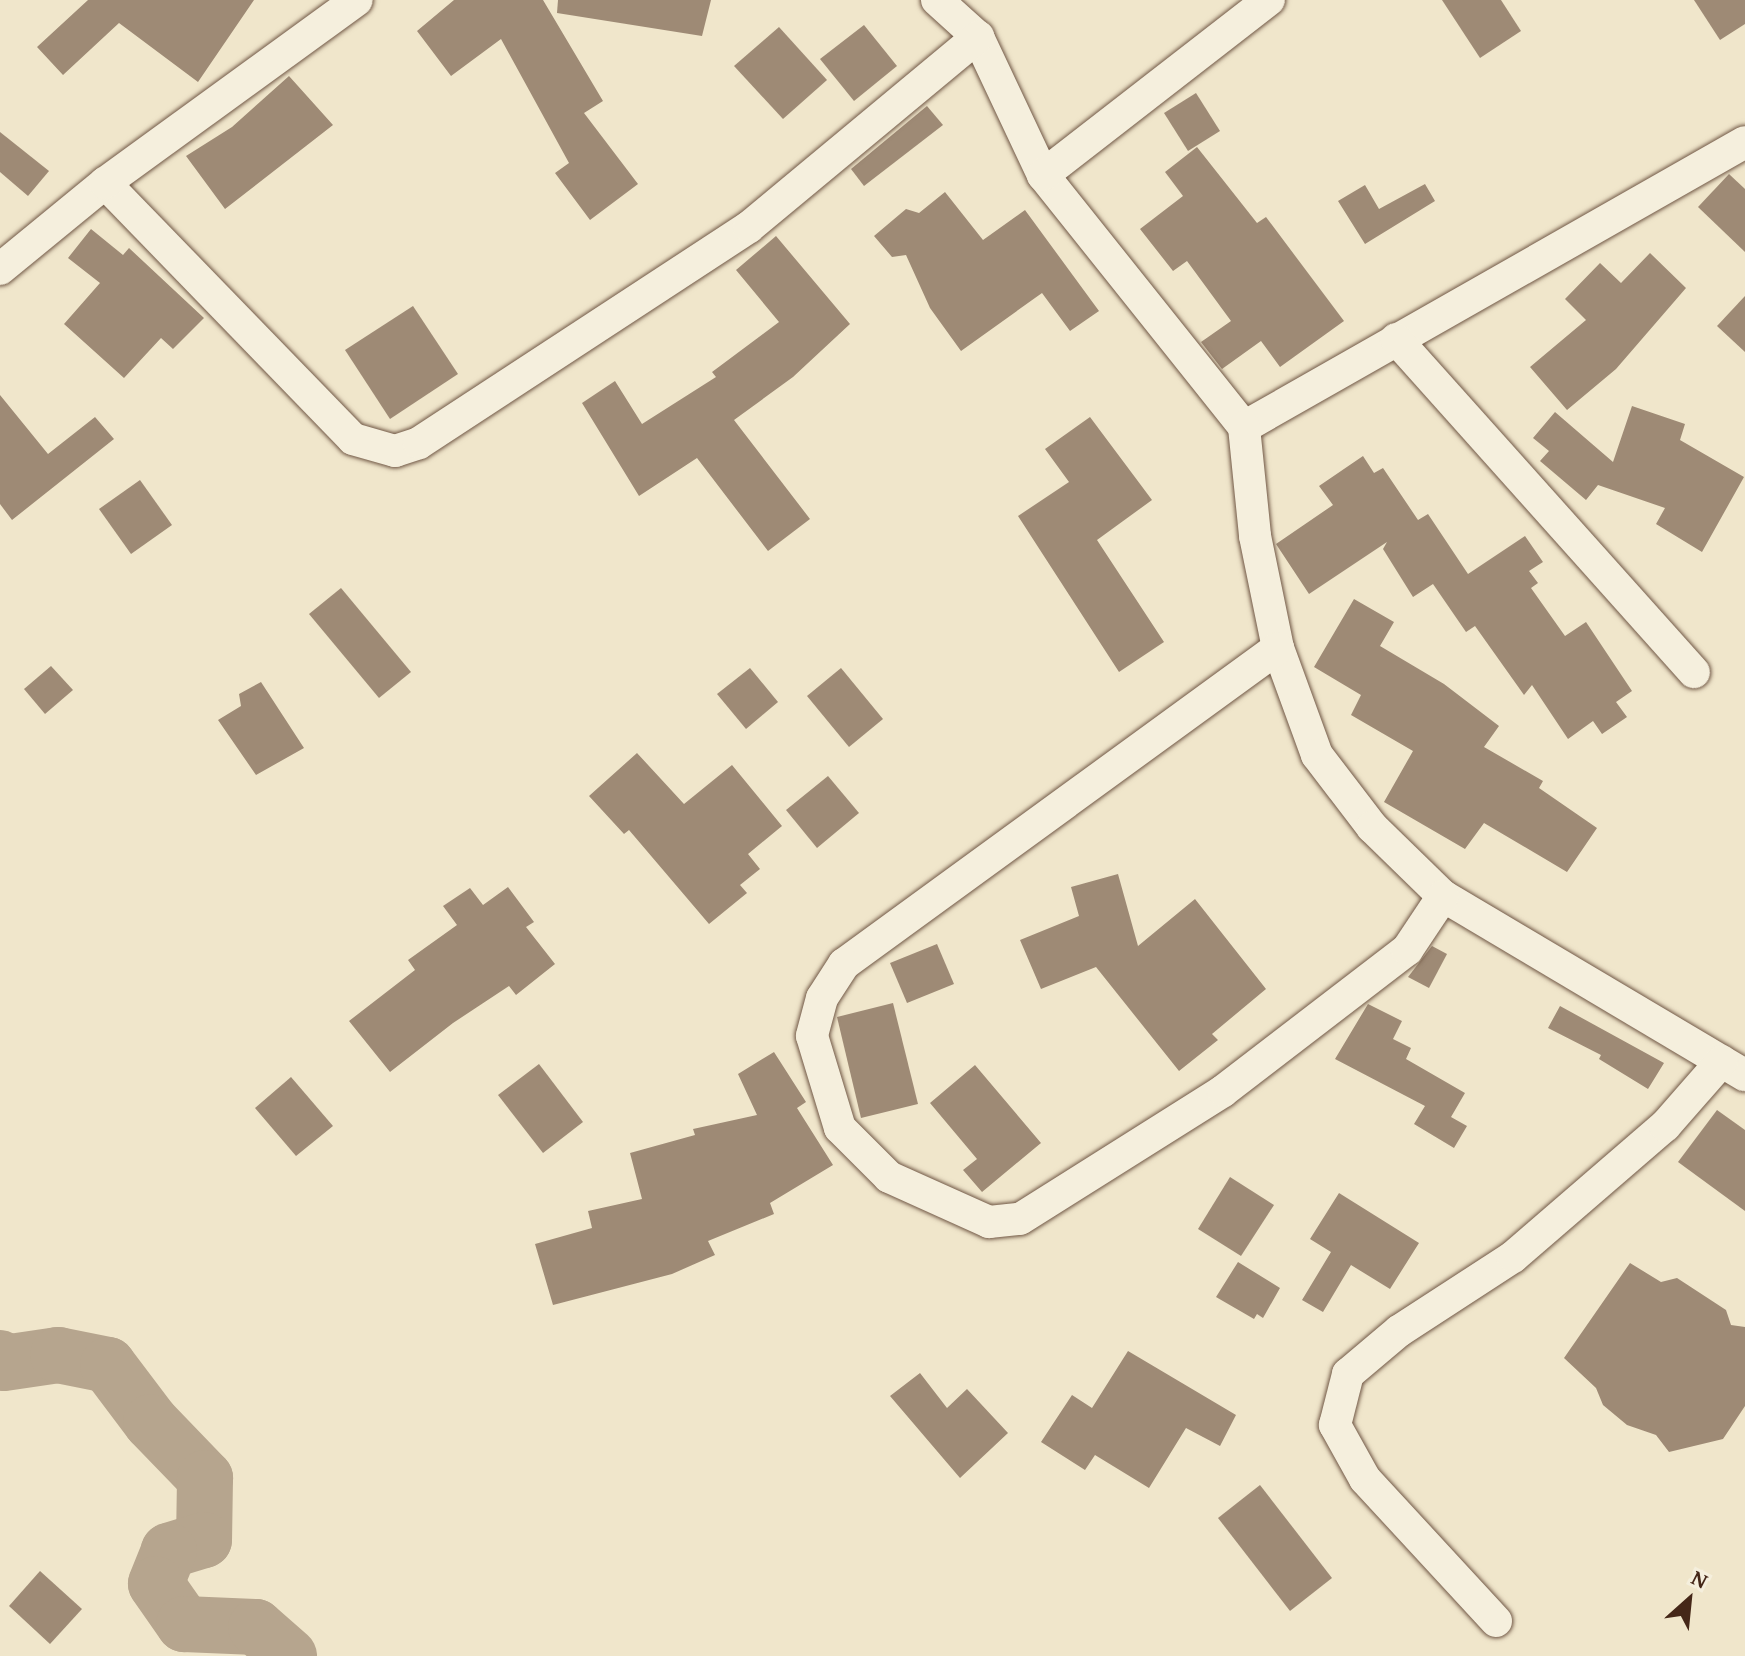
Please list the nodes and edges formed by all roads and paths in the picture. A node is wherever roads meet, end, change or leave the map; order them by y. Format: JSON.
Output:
{"nodes":[{"id":1,"x":357,"y":0,"type":"edge"},
{"id":2,"x":937,"y":0,"type":"edge"},
{"id":3,"x":1269,"y":0,"type":"edge"},
{"id":4,"x":978,"y":37,"type":"junction"},
{"id":5,"x":1745,"y":142,"type":"edge"},
{"id":6,"x":1043,"y":175,"type":"junction"},
{"id":7,"x":105,"y":183,"type":"junction"},
{"id":8,"x":0,"y":269,"type":"edge"},
{"id":9,"x":1396,"y":339,"type":"junction"},
{"id":10,"x":1244,"y":427,"type":"junction"},
{"id":11,"x":1278,"y":648,"type":"junction"},
{"id":12,"x":1694,"y":672,"type":"dead end"},
{"id":13,"x":1443,"y":896,"type":"junction"},
{"id":14,"x":1734,"y":1068,"type":"edge"},
{"id":15,"x":1496,"y":1621,"type":"dead end"}],
"edges":[{"from":1,"to":7,"type":"street"},
{"from":2,"to":4,"type":"street"},
{"from":3,"to":6,"type":"street"},
{"from":4,"to":6,"type":"street"},
{"from":4,"to":7,"type":"street"},
{"from":5,"to":9,"type":"street"},
{"from":6,"to":10,"type":"street"},
{"from":7,"to":8,"type":"street"},
{"from":9,"to":10,"type":"street"},
{"from":9,"to":12,"type":"street"},
{"from":10,"to":11,"type":"street"},
{"from":11,"to":13,"type":"street"},
{"from":11,"to":13,"type":"street"},
{"from":13,"to":14,"type":"street"},
{"from":14,"to":15,"type":"street"}]}
